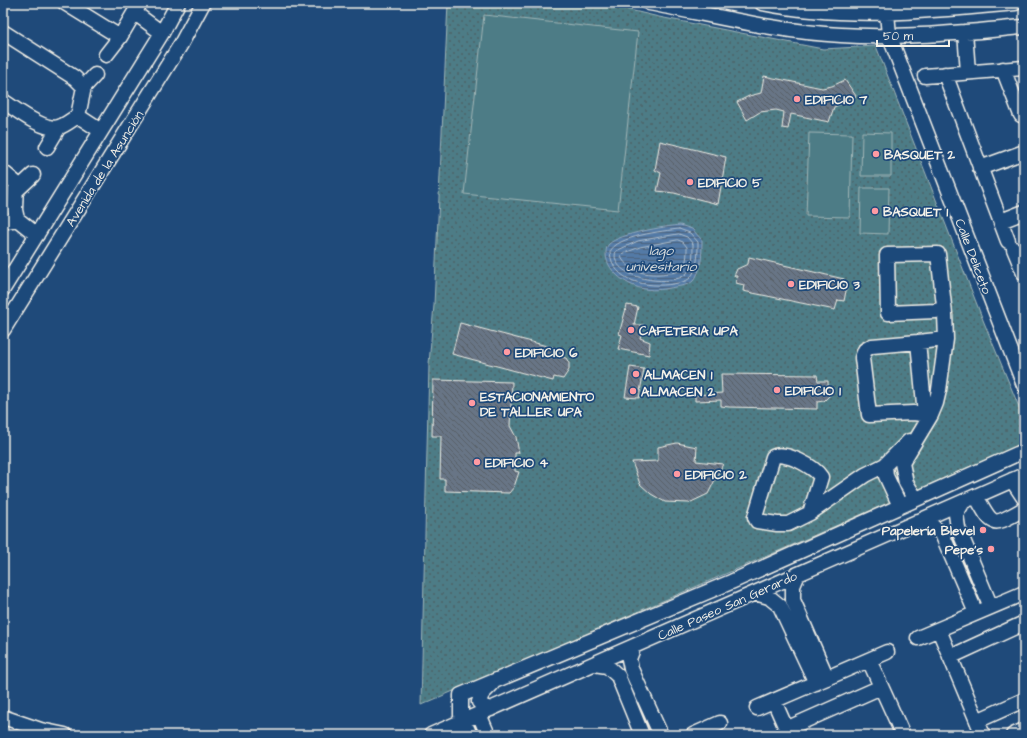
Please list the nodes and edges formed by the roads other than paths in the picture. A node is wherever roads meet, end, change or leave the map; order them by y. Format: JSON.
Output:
{"nodes":[{"id":1,"x":178,"y":3,"type":"edge"},
{"id":2,"x":203,"y":3,"type":"edge"},
{"id":3,"x":649,"y":3,"type":"edge"},
{"id":4,"x":762,"y":3,"type":"edge"},
{"id":5,"x":1015,"y":3,"type":"edge"},
{"id":6,"x":1023,"y":3,"type":"edge"},
{"id":7,"x":68,"y":4,"type":"edge"},
{"id":8,"x":137,"y":8,"type":"edge"},
{"id":9,"x":887,"y":13,"type":"junction"},
{"id":10,"x":1024,"y":27,"type":"edge"},
{"id":11,"x":3,"y":32,"type":"edge"},
{"id":12,"x":162,"y":33,"type":"junction"},
{"id":13,"x":959,"y":33,"type":"junction"},
{"id":14,"x":889,"y":35,"type":"junction"},
{"id":15,"x":120,"y":37,"type":"junction"},
{"id":16,"x":106,"y":55,"type":"dead end"},
{"id":17,"x":1024,"y":68,"type":"edge"},
{"id":18,"x":1003,"y":69,"type":"junction"},
{"id":19,"x":968,"y":72,"type":"junction"},
{"id":20,"x":945,"y":74,"type":"junction"},
{"id":21,"x":95,"y":75,"type":"dead end"},
{"id":22,"x":925,"y":76,"type":"dead end"},
{"id":23,"x":84,"y":87,"type":"junction"},
{"id":24,"x":3,"y":101,"type":"edge"},
{"id":25,"x":1021,"y":115,"type":"dead end"},
{"id":26,"x":78,"y":116,"type":"junction"},
{"id":27,"x":59,"y":127,"type":"junction"},
{"id":28,"x":101,"y":131,"type":"junction"},
{"id":29,"x":47,"y":147,"type":"dead end"},
{"id":30,"x":1024,"y":152,"type":"edge"},
{"id":31,"x":980,"y":168,"type":"junction"},
{"id":32,"x":3,"y":172,"type":"edge"},
{"id":33,"x":33,"y":175,"type":"dead end"},
{"id":34,"x":17,"y":190,"type":"junction"},
{"id":35,"x":1024,"y":212,"type":"edge"},
{"id":36,"x":10,"y":221,"type":"edge"},
{"id":37,"x":1001,"y":221,"type":"junction"},
{"id":38,"x":37,"y":234,"type":"junction"},
{"id":39,"x":1024,"y":273,"type":"edge"},
{"id":40,"x":3,"y":289,"type":"edge"},
{"id":41,"x":944,"y":308,"type":"junction"},
{"id":42,"x":3,"y":330,"type":"edge"},
{"id":43,"x":946,"y":339,"type":"junction"},
{"id":44,"x":918,"y":342,"type":"junction"},
{"id":45,"x":1024,"y":385,"type":"edge"},
{"id":46,"x":928,"y":414,"type":"junction"},
{"id":47,"x":923,"y":429,"type":"junction"},
{"id":48,"x":1024,"y":451,"type":"edge"},
{"id":49,"x":885,"y":465,"type":"junction"},
{"id":50,"x":903,"y":469,"type":"junction"},
{"id":51,"x":1018,"y":478,"type":"edge"},
{"id":52,"x":1024,"y":498,"type":"edge"},
{"id":53,"x":916,"y":499,"type":"junction"},
{"id":54,"x":970,"y":499,"type":"junction"},
{"id":55,"x":900,"y":506,"type":"junction"},
{"id":56,"x":1024,"y":509,"type":"edge"},
{"id":57,"x":810,"y":513,"type":"junction"},
{"id":58,"x":918,"y":521,"type":"junction"},
{"id":59,"x":798,"y":574,"type":"junction"},
{"id":60,"x":755,"y":593,"type":"junction"},
{"id":61,"x":1024,"y":593,"type":"edge"},
{"id":62,"x":991,"y":607,"type":"junction"},
{"id":63,"x":976,"y":613,"type":"junction"},
{"id":64,"x":1024,"y":623,"type":"edge"},
{"id":65,"x":939,"y":630,"type":"junction"},
{"id":66,"x":918,"y":638,"type":"dead end"},
{"id":67,"x":634,"y":646,"type":"junction"},
{"id":68,"x":887,"y":652,"type":"dead end"},
{"id":69,"x":950,"y":657,"type":"junction"},
{"id":70,"x":869,"y":660,"type":"junction"},
{"id":71,"x":594,"y":664,"type":"junction"},
{"id":72,"x":822,"y":680,"type":"junction"},
{"id":73,"x":495,"y":681,"type":"junction"},
{"id":74,"x":881,"y":687,"type":"junction"},
{"id":75,"x":1024,"y":700,"type":"edge"},
{"id":76,"x":774,"y":701,"type":"junction"},
{"id":77,"x":758,"y":708,"type":"dead end"},
{"id":78,"x":485,"y":712,"type":"junction"},
{"id":79,"x":3,"y":717,"type":"edge"},
{"id":80,"x":977,"y":721,"type":"junction"},
{"id":81,"x":464,"y":722,"type":"junction"},
{"id":82,"x":720,"y":724,"type":"dead end"},
{"id":83,"x":1024,"y":730,"type":"edge"},
{"id":84,"x":787,"y":732,"type":"edge"},
{"id":85,"x":702,"y":733,"type":"edge"},
{"id":86,"x":65,"y":735,"type":"edge"},
{"id":87,"x":431,"y":735,"type":"edge"},
{"id":88,"x":470,"y":735,"type":"edge"},
{"id":89,"x":488,"y":735,"type":"edge"},
{"id":90,"x":642,"y":735,"type":"edge"},
{"id":91,"x":661,"y":735,"type":"edge"},
{"id":92,"x":903,"y":735,"type":"edge"},
{"id":93,"x":983,"y":735,"type":"edge"},
{"id":94,"x":1013,"y":735,"type":"edge"}],
"edges":[{"from":1,"to":12,"type":"street","name":"Avenida de la Asunción"},
{"from":2,"to":42,"type":"street","name":"Avenida de la Asunción"},
{"from":3,"to":14,"type":"street"},
{"from":4,"to":9,"type":"street"},
{"from":5,"to":9,"type":"street"},
{"from":6,"to":13,"type":"street"},
{"from":7,"to":15,"type":"street"},
{"from":8,"to":12,"type":"street"},
{"from":8,"to":15,"type":"street"},
{"from":9,"to":14,"type":"street","name":"Calle Deliceto"},
{"from":10,"to":13,"type":"street"},
{"from":11,"to":23,"type":"street"},
{"from":12,"to":28,"type":"street","name":"Avenida de la Asunción"},
{"from":13,"to":14,"type":"street"},
{"from":13,"to":19,"type":"street"},
{"from":14,"to":45,"type":"street","name":"Calle Deliceto"},
{"from":15,"to":16,"type":"street"},
{"from":17,"to":18,"type":"street"},
{"from":18,"to":19,"type":"street"},
{"from":18,"to":25,"type":"street"},
{"from":19,"to":20,"type":"street"},
{"from":20,"to":22,"type":"street"},
{"from":20,"to":31,"type":"street"},
{"from":21,"to":23,"type":"street"},
{"from":23,"to":26,"type":"street"},
{"from":24,"to":27,"type":"street"},
{"from":26,"to":27,"type":"street"},
{"from":26,"to":28,"type":"street"},
{"from":27,"to":29,"type":"street"},
{"from":28,"to":38,"type":"street","name":"Avenida de la Asunción"},
{"from":30,"to":31,"type":"street"},
{"from":31,"to":37,"type":"street"},
{"from":32,"to":34,"type":"street"},
{"from":33,"to":34,"type":"street"},
{"from":34,"to":36,"type":"street"},
{"from":35,"to":37,"type":"street"},
{"from":36,"to":38,"type":"street"},
{"from":37,"to":39,"type":"street"},
{"from":38,"to":40,"type":"street","name":"Avenida de la Asunción"},
{"from":41,"to":41,"type":"street"},
{"from":41,"to":43,"type":"street"},
{"from":43,"to":44,"type":"street"},
{"from":43,"to":46,"type":"street"},
{"from":44,"to":46,"type":"street"},
{"from":44,"to":46,"type":"street"},
{"from":46,"to":47,"type":"street"},
{"from":47,"to":49,"type":"street"},
{"from":47,"to":50,"type":"street"},
{"from":48,"to":53,"type":"street","name":"Calle Paseo San Gerardo"},
{"from":49,"to":50,"type":"street"},
{"from":49,"to":55,"type":"street"},
{"from":49,"to":57,"type":"street"},
{"from":50,"to":53,"type":"street"},
{"from":51,"to":52,"type":"street"},
{"from":51,"to":54,"type":"street","name":"Calle Paseo San Gerardo"},
{"from":53,"to":55,"type":"street","name":"Calle Paseo San Gerardo"},
{"from":54,"to":56,"type":"street"},
{"from":54,"to":58,"type":"street","name":"Calle Paseo San Gerardo"},
{"from":54,"to":62,"type":"street"},
{"from":55,"to":73,"type":"street","name":"Calle Paseo San Gerardo"},
{"from":57,"to":57,"type":"street"},
{"from":58,"to":59,"type":"street","name":"Calle Paseo San Gerardo"},
{"from":58,"to":63,"type":"street"},
{"from":59,"to":60,"type":"street","name":"Calle Paseo San Gerardo"},
{"from":59,"to":72,"type":"street"},
{"from":60,"to":67,"type":"street","name":"Calle Paseo San Gerardo"},
{"from":60,"to":72,"type":"street"},
{"from":61,"to":62,"type":"street"},
{"from":62,"to":63,"type":"street"},
{"from":63,"to":65,"type":"street"},
{"from":64,"to":69,"type":"street"},
{"from":65,"to":66,"type":"street"},
{"from":65,"to":69,"type":"street"},
{"from":67,"to":71,"type":"street","name":"Calle Paseo San Gerardo"},
{"from":67,"to":91,"type":"street"},
{"from":68,"to":70,"type":"street"},
{"from":69,"to":80,"type":"street"},
{"from":70,"to":72,"type":"street"},
{"from":70,"to":74,"type":"street"},
{"from":71,"to":78,"type":"street","name":"Calle Paseo San Gerardo"},
{"from":71,"to":90,"type":"street"},
{"from":72,"to":76,"type":"street"},
{"from":73,"to":78,"type":"street"},
{"from":73,"to":81,"type":"street","name":"Calle Paseo San Gerardo"},
{"from":74,"to":84,"type":"street"},
{"from":74,"to":92,"type":"street"},
{"from":75,"to":80,"type":"street"},
{"from":76,"to":77,"type":"street"},
{"from":76,"to":84,"type":"street"},
{"from":78,"to":81,"type":"street","name":"Calle Paseo San Gerardo"},
{"from":78,"to":89,"type":"street"},
{"from":79,"to":86,"type":"street"},
{"from":80,"to":93,"type":"street"},
{"from":81,"to":87,"type":"street","name":"Calle Paseo San Gerardo"},
{"from":81,"to":88,"type":"street"},
{"from":82,"to":85,"type":"street"},
{"from":83,"to":94,"type":"street"}]}
